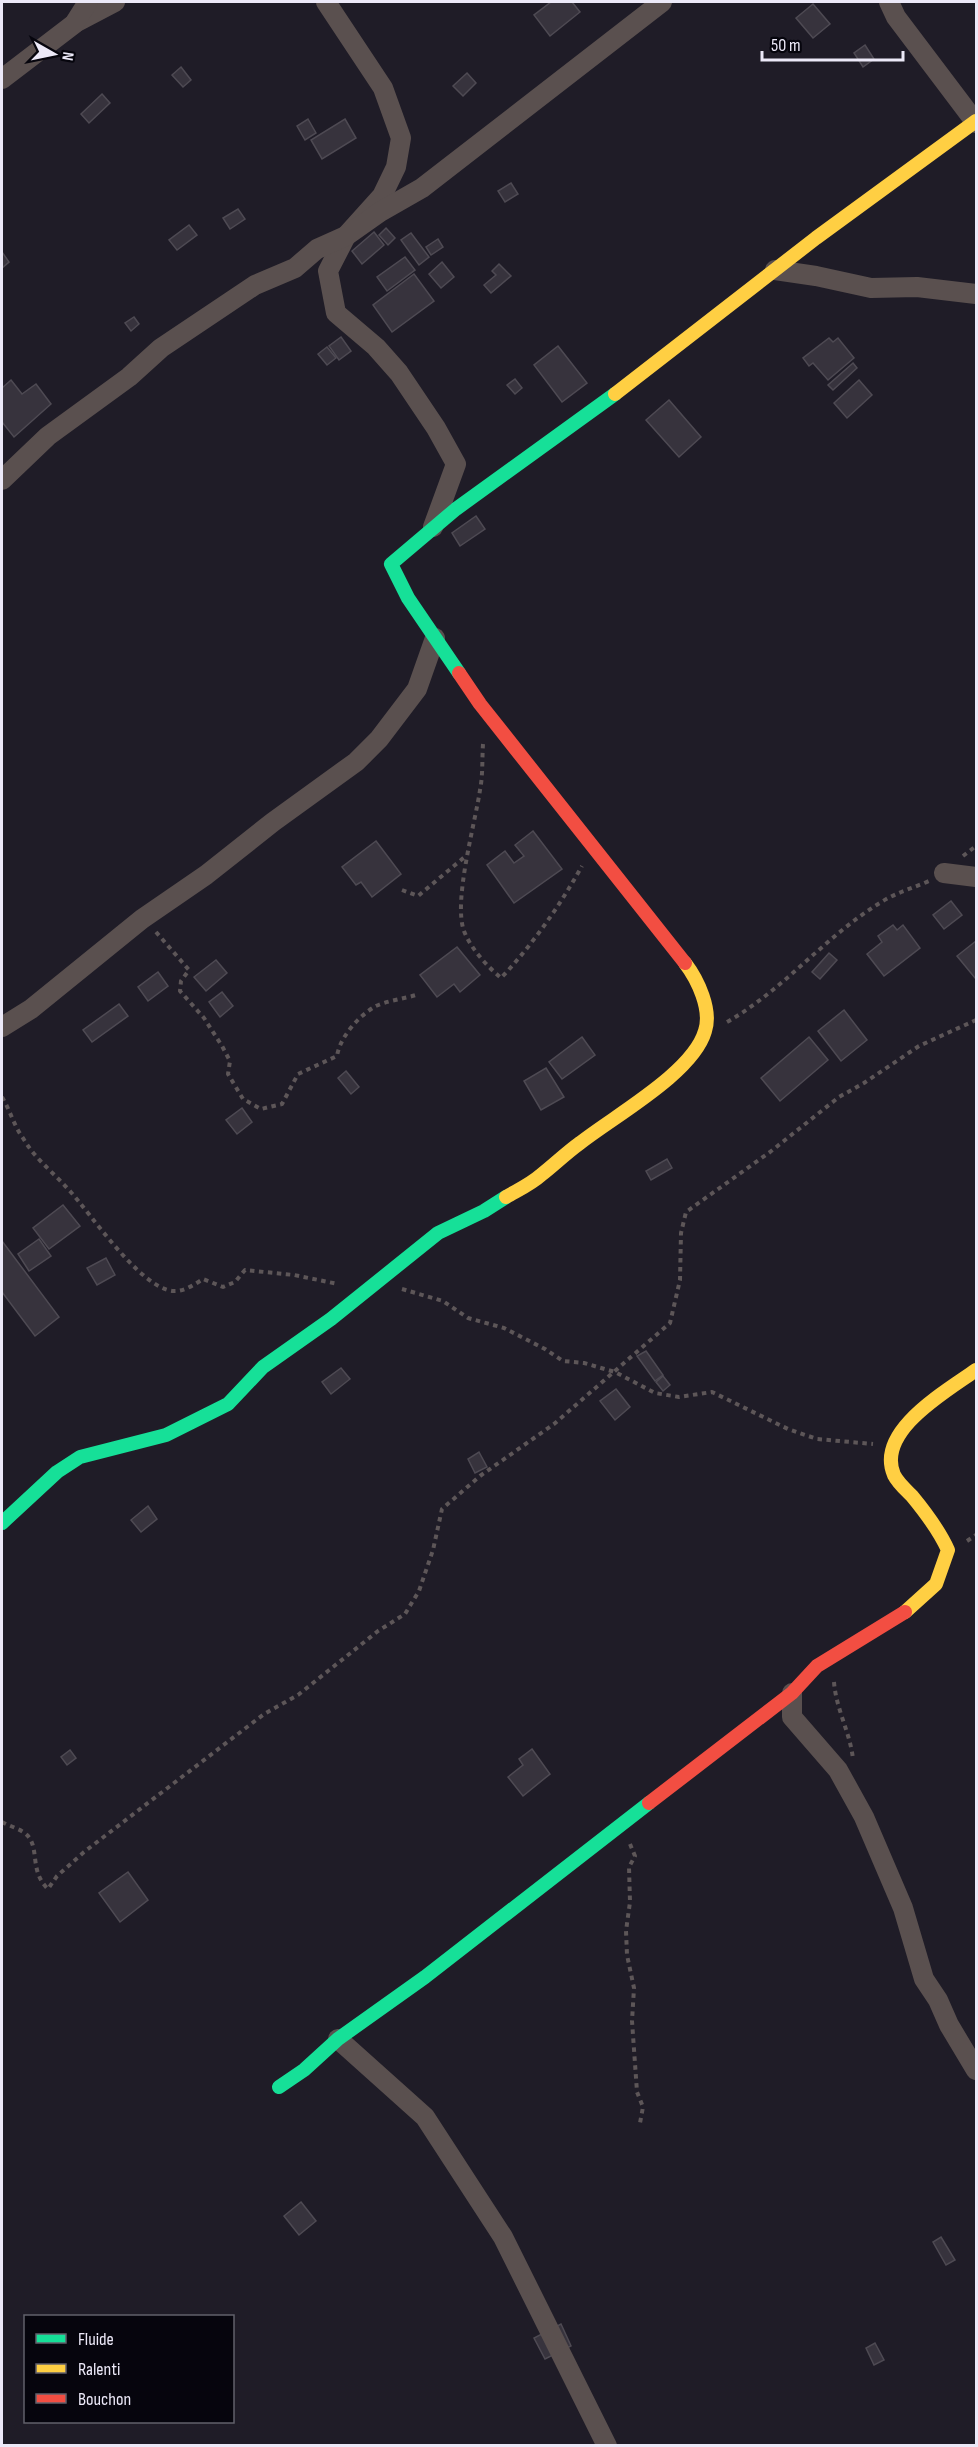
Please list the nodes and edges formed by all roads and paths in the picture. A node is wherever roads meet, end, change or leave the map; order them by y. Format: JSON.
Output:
{"nodes":[{"id":1,"x":88,"y":2,"type":"edge"},
{"id":2,"x":115,"y":2,"type":"edge"},
{"id":3,"x":326,"y":2,"type":"edge"},
{"id":4,"x":662,"y":2,"type":"edge"},
{"id":5,"x":889,"y":2,"type":"edge"},
{"id":6,"x":74,"y":24,"type":"junction"},
{"id":7,"x":2,"y":79,"type":"edge"},
{"id":8,"x":976,"y":122,"type":"edge"},
{"id":9,"x":346,"y":236,"type":"junction"},
{"id":10,"x":775,"y":270,"type":"junction"},
{"id":11,"x":976,"y":294,"type":"edge"},
{"id":12,"x":2,"y":480,"type":"edge"},
{"id":13,"x":433,"y":527,"type":"junction"},
{"id":14,"x":435,"y":638,"type":"junction"},
{"id":15,"x":483,"y":742,"type":"dead end"},
{"id":16,"x":976,"y":846,"type":"edge"},
{"id":17,"x":594,"y":848,"type":"junction"},
{"id":18,"x":467,"y":854,"type":"junction"},
{"id":19,"x":944,"y":873,"type":"junction"},
{"id":20,"x":976,"y":877,"type":"edge"},
{"id":21,"x":402,"y":890,"type":"dead end"},
{"id":22,"x":142,"y":919,"type":"junction"},
{"id":23,"x":416,"y":995,"type":"dead end"},
{"id":24,"x":976,"y":1020,"type":"edge"},
{"id":25,"x":2,"y":1027,"type":"edge"},
{"id":26,"x":705,"y":1032,"type":"junction"},
{"id":27,"x":2,"y":1097,"type":"edge"},
{"id":28,"x":370,"y":1288,"type":"junction"},
{"id":29,"x":976,"y":1370,"type":"edge"},
{"id":30,"x":615,"y":1372,"type":"junction"},
{"id":31,"x":891,"y":1445,"type":"junction"},
{"id":32,"x":2,"y":1523,"type":"edge"},
{"id":33,"x":831,"y":1658,"type":"junction"},
{"id":34,"x":792,"y":1693,"type":"junction"},
{"id":35,"x":853,"y":1765,"type":"dead end"},
{"id":36,"x":629,"y":1819,"type":"junction"},
{"id":37,"x":2,"y":1822,"type":"edge"},
{"id":38,"x":338,"y":2039,"type":"junction"},
{"id":39,"x":976,"y":2070,"type":"edge"},
{"id":40,"x":279,"y":2087,"type":"dead end"},
{"id":41,"x":640,"y":2123,"type":"dead end"},
{"id":42,"x":607,"y":2445,"type":"edge"}],
"edges":[{"from":1,"to":6,"type":"street"},
{"from":2,"to":6,"type":"street"},
{"from":3,"to":9,"type":"street"},
{"from":4,"to":9,"type":"street"},
{"from":5,"to":8,"type":"street"},
{"from":6,"to":7,"type":"street"},
{"from":8,"to":10,"type":"street"},
{"from":9,"to":12,"type":"street"},
{"from":9,"to":13,"type":"street"},
{"from":10,"to":11,"type":"street"},
{"from":10,"to":13,"type":"street"},
{"from":13,"to":14,"type":"street"},
{"from":14,"to":17,"type":"street"},
{"from":14,"to":22,"type":"street"},
{"from":15,"to":18,"type":"path"},
{"from":16,"to":19,"type":"path"},
{"from":17,"to":18,"type":"path"},
{"from":17,"to":26,"type":"street"},
{"from":18,"to":21,"type":"path"},
{"from":19,"to":20,"type":"street"},
{"from":19,"to":26,"type":"path"},
{"from":22,"to":23,"type":"path"},
{"from":22,"to":25,"type":"street"},
{"from":24,"to":30,"type":"path"},
{"from":26,"to":28,"type":"street"},
{"from":27,"to":28,"type":"path"},
{"from":28,"to":30,"type":"path"},
{"from":28,"to":32,"type":"street"},
{"from":29,"to":31,"type":"street"},
{"from":30,"to":31,"type":"path"},
{"from":30,"to":37,"type":"path"},
{"from":31,"to":33,"type":"street"},
{"from":33,"to":34,"type":"street"},
{"from":33,"to":35,"type":"path"},
{"from":34,"to":36,"type":"street"},
{"from":34,"to":39,"type":"street"},
{"from":36,"to":38,"type":"street"},
{"from":36,"to":41,"type":"path"},
{"from":38,"to":40,"type":"street"},
{"from":38,"to":42,"type":"street"}]}
